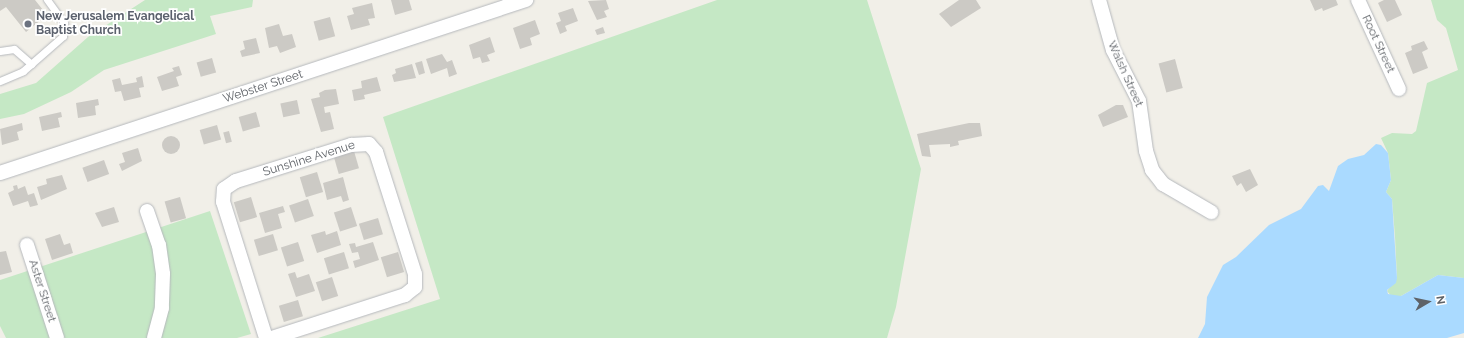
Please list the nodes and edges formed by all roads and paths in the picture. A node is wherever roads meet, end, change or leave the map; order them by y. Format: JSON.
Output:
{"nodes":[{"id":1,"x":47,"y":0,"type":"edge"},
{"id":2,"x":526,"y":0,"type":"edge"},
{"id":3,"x":1099,"y":0,"type":"edge"},
{"id":4,"x":1358,"y":0,"type":"edge"},
{"id":5,"x":0,"y":51,"type":"edge"},
{"id":6,"x":31,"y":64,"type":"junction"},
{"id":7,"x":0,"y":81,"type":"edge"},
{"id":8,"x":1399,"y":89,"type":"dead end"},
{"id":9,"x":0,"y":173,"type":"edge"},
{"id":10,"x":147,"y":211,"type":"dead end"},
{"id":11,"x":1211,"y":212,"type":"dead end"},
{"id":12,"x":27,"y":245,"type":"dead end"},
{"id":13,"x":57,"y":338,"type":"edge"},
{"id":14,"x":154,"y":338,"type":"edge"},
{"id":15,"x":266,"y":338,"type":"edge"},
{"id":16,"x":272,"y":338,"type":"edge"}],
"edges":[{"from":1,"to":6,"type":"lane"},
{"from":2,"to":9,"type":"street","name":"Webster Street"},
{"from":3,"to":11,"type":"street","name":"Walsh Street"},
{"from":4,"to":8,"type":"street","name":"Root Street"},
{"from":5,"to":6,"type":"lane"},
{"from":6,"to":7,"type":"lane"},
{"from":10,"to":14,"type":"street"},
{"from":12,"to":13,"type":"street","name":"Aster Street"},
{"from":15,"to":16,"type":"street","name":"Sunshine Avenue"}]}
